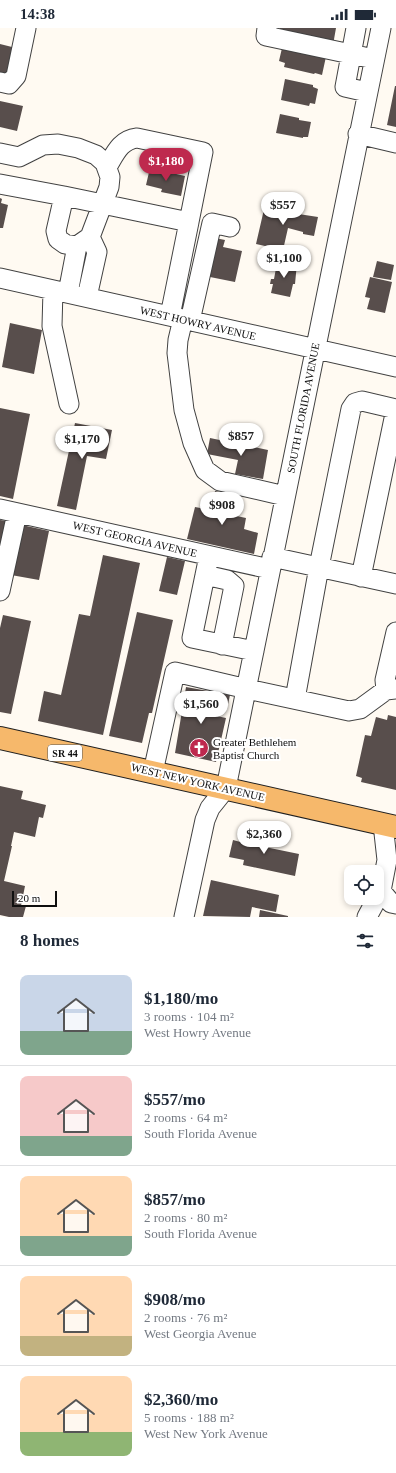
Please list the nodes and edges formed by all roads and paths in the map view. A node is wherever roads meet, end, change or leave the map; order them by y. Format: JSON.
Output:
{"nodes":[{"id":1,"x":26,"y":28,"type":"edge"},
{"id":2,"x":267,"y":28,"type":"edge"},
{"id":3,"x":356,"y":28,"type":"edge"},
{"id":4,"x":381,"y":28,"type":"edge"},
{"id":5,"x":351,"y":54,"type":"junction"},
{"id":6,"x":374,"y":59,"type":"junction"},
{"id":7,"x":0,"y":82,"type":"edge"},
{"id":8,"x":367,"y":92,"type":"junction"},
{"id":9,"x":358,"y":134,"type":"junction"},
{"id":10,"x":396,"y":142,"type":"edge"},
{"id":11,"x":0,"y":153,"type":"edge"},
{"id":12,"x":19,"y":157,"type":"junction"},
{"id":13,"x":107,"y":167,"type":"junction"},
{"id":14,"x":6,"y":185,"type":"edge"},
{"id":15,"x":64,"y":196,"type":"junction"},
{"id":16,"x":102,"y":204,"type":"junction"},
{"id":17,"x":189,"y":222,"type":"junction"},
{"id":18,"x":230,"y":227,"type":"dead end"},
{"id":19,"x":83,"y":242,"type":"junction"},
{"id":20,"x":0,"y":278,"type":"edge"},
{"id":21,"x":60,"y":292,"type":"junction"},
{"id":22,"x":87,"y":298,"type":"junction"},
{"id":23,"x":181,"y":319,"type":"junction"},
{"id":24,"x":314,"y":349,"type":"junction"},
{"id":25,"x":396,"y":367,"type":"edge"},
{"id":26,"x":69,"y":404,"type":"dead end"},
{"id":27,"x":396,"y":409,"type":"edge"},
{"id":28,"x":285,"y":496,"type":"junction"},
{"id":29,"x":8,"y":511,"type":"edge"},
{"id":30,"x":209,"y":556,"type":"junction"},
{"id":31,"x":271,"y":563,"type":"junction"},
{"id":32,"x":319,"y":568,"type":"junction"},
{"id":33,"x":205,"y":575,"type":"junction"},
{"id":34,"x":361,"y":577,"type":"junction"},
{"id":35,"x":396,"y":584,"type":"edge"},
{"id":36,"x":0,"y":591,"type":"edge"},
{"id":37,"x":396,"y":632,"type":"edge"},
{"id":38,"x":222,"y":645,"type":"junction"},
{"id":39,"x":254,"y":651,"type":"junction"},
{"id":40,"x":246,"y":689,"type":"junction"},
{"id":41,"x":391,"y":690,"type":"edge"},
{"id":42,"x":295,"y":699,"type":"junction"},
{"id":43,"x":0,"y":738,"type":"edge"},
{"id":44,"x":153,"y":772,"type":"junction"},
{"id":45,"x":226,"y":788,"type":"junction"},
{"id":46,"x":390,"y":825,"type":"edge"},
{"id":47,"x":384,"y":876,"type":"edge"},
{"id":48,"x":384,"y":895,"type":"edge"},
{"id":49,"x":396,"y":904,"type":"edge"},
{"id":50,"x":373,"y":905,"type":"edge"},
{"id":51,"x":184,"y":917,"type":"edge"},
{"id":52,"x":367,"y":917,"type":"edge"}],
"edges":[{"from":1,"to":7,"type":"street"},
{"from":2,"to":5,"type":"street"},
{"from":3,"to":5,"type":"street"},
{"from":4,"to":6,"type":"street","name":"SOUTH FLORIDA AVENUE"},
{"from":5,"to":6,"type":"street"},
{"from":5,"to":8,"type":"street"},
{"from":6,"to":8,"type":"street","name":"SOUTH FLORIDA AVENUE"},
{"from":8,"to":9,"type":"street","name":"SOUTH FLORIDA AVENUE"},
{"from":9,"to":10,"type":"street"},
{"from":9,"to":24,"type":"street","name":"SOUTH FLORIDA AVENUE"},
{"from":11,"to":12,"type":"street"},
{"from":12,"to":13,"type":"street"},
{"from":12,"to":14,"type":"street"},
{"from":13,"to":16,"type":"street"},
{"from":13,"to":17,"type":"street"},
{"from":14,"to":15,"type":"street"},
{"from":15,"to":16,"type":"street"},
{"from":15,"to":19,"type":"street"},
{"from":16,"to":17,"type":"street"},
{"from":16,"to":19,"type":"street"},
{"from":17,"to":23,"type":"street"},
{"from":18,"to":23,"type":"street"},
{"from":19,"to":21,"type":"street"},
{"from":19,"to":22,"type":"street"},
{"from":20,"to":21,"type":"street","name":"WEST HOWRY AVENUE"},
{"from":21,"to":22,"type":"street","name":"WEST HOWRY AVENUE"},
{"from":21,"to":26,"type":"street"},
{"from":22,"to":23,"type":"street","name":"WEST HOWRY AVENUE"},
{"from":23,"to":24,"type":"street","name":"WEST HOWRY AVENUE"},
{"from":23,"to":28,"type":"street"},
{"from":24,"to":25,"type":"street","name":"WEST HOWRY AVENUE"},
{"from":24,"to":28,"type":"street","name":"SOUTH FLORIDA AVENUE"},
{"from":27,"to":32,"type":"street"},
{"from":27,"to":34,"type":"street"},
{"from":28,"to":31,"type":"street","name":"SOUTH FLORIDA AVENUE"},
{"from":29,"to":30,"type":"street","name":"WEST GEORGIA AVENUE"},
{"from":29,"to":36,"type":"street"},
{"from":30,"to":31,"type":"street","name":"WEST GEORGIA AVENUE"},
{"from":30,"to":33,"type":"street"},
{"from":31,"to":32,"type":"street","name":"WEST GEORGIA AVENUE"},
{"from":31,"to":39,"type":"street","name":"SOUTH FLORIDA AVENUE"},
{"from":32,"to":34,"type":"street","name":"WEST GEORGIA AVENUE"},
{"from":32,"to":42,"type":"street"},
{"from":33,"to":38,"type":"street"},
{"from":33,"to":38,"type":"street"},
{"from":34,"to":35,"type":"street","name":"WEST GEORGIA AVENUE"},
{"from":37,"to":41,"type":"street"},
{"from":38,"to":39,"type":"street"},
{"from":39,"to":40,"type":"street","name":"SOUTH FLORIDA AVENUE"},
{"from":40,"to":42,"type":"street"},
{"from":40,"to":44,"type":"street"},
{"from":40,"to":45,"type":"street","name":"SOUTH FLORIDA AVENUE"},
{"from":41,"to":42,"type":"street"},
{"from":43,"to":44,"type":"main road","name":"WEST NEW YORK AVENUE","number":"SR 44"},
{"from":44,"to":45,"type":"main road","name":"WEST NEW YORK AVENUE","number":"SR 44"},
{"from":45,"to":46,"type":"main road","name":"WEST NEW YORK AVENUE","number":"SR 44"},
{"from":45,"to":51,"type":"street"},
{"from":46,"to":47,"type":"street"},
{"from":48,"to":49,"type":"street"},
{"from":50,"to":52,"type":"street"}]}
